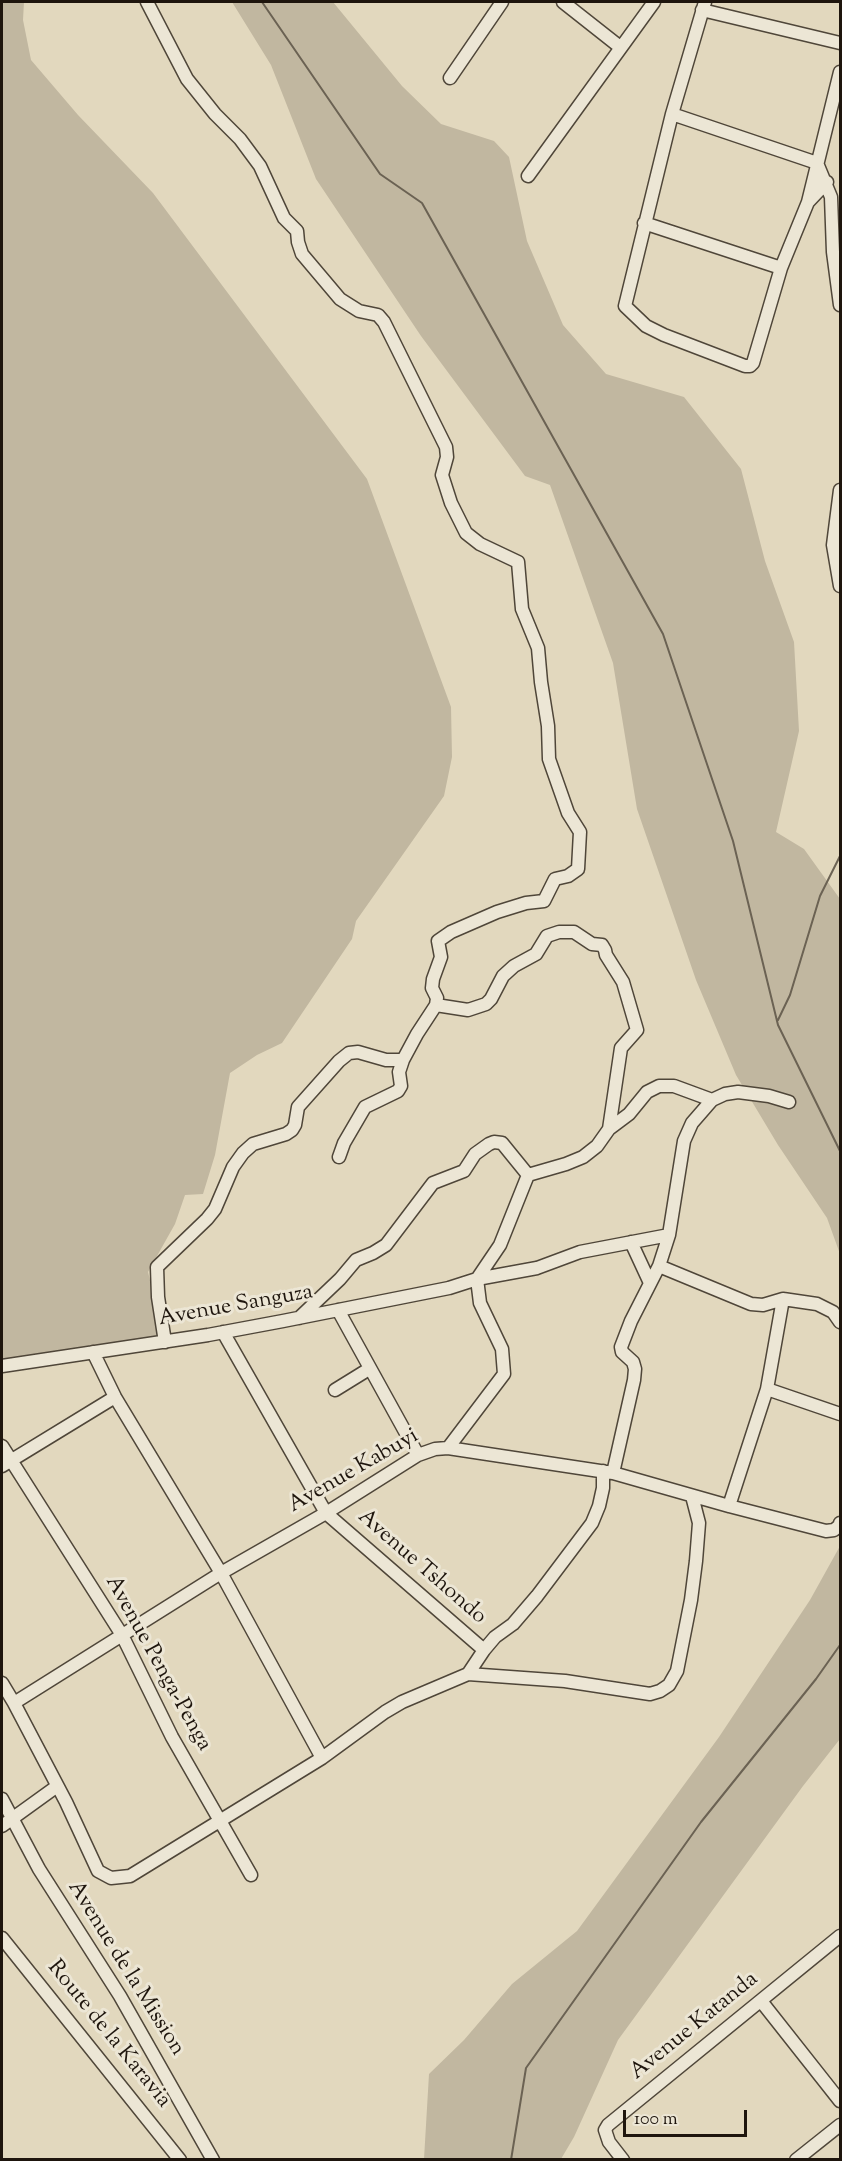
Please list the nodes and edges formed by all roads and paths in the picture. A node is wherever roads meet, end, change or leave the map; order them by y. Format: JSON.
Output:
{"nodes":[{"id":1,"x":147,"y":2,"type":"edge"},
{"id":2,"x":502,"y":2,"type":"edge"},
{"id":3,"x":563,"y":2,"type":"edge"},
{"id":4,"x":654,"y":2,"type":"edge"},
{"id":5,"x":704,"y":6,"type":"edge"},
{"id":6,"x":840,"y":43,"type":"edge"},
{"id":7,"x":620,"y":46,"type":"junction"},
{"id":8,"x":840,"y":72,"type":"edge"},
{"id":9,"x":450,"y":78,"type":"dead end"},
{"id":10,"x":672,"y":114,"type":"junction"},
{"id":11,"x":817,"y":163,"type":"junction"},
{"id":12,"x":528,"y":176,"type":"dead end"},
{"id":13,"x":826,"y":182,"type":"junction"},
{"id":14,"x":808,"y":202,"type":"junction"},
{"id":15,"x":836,"y":214,"type":"edge"},
{"id":16,"x":644,"y":223,"type":"junction"},
{"id":17,"x":781,"y":268,"type":"junction"},
{"id":18,"x":840,"y":305,"type":"edge"},
{"id":19,"x":840,"y":490,"type":"edge"},
{"id":20,"x":840,"y":586,"type":"edge"},
{"id":21,"x":436,"y":1005,"type":"junction"},
{"id":22,"x":403,"y":1060,"type":"junction"},
{"id":23,"x":712,"y":1100,"type":"junction"},
{"id":24,"x":789,"y":1102,"type":"dead end"},
{"id":25,"x":609,"y":1129,"type":"junction"},
{"id":26,"x":339,"y":1157,"type":"dead end"},
{"id":27,"x":528,"y":1175,"type":"junction"},
{"id":28,"x":669,"y":1235,"type":"junction"},
{"id":29,"x":631,"y":1242,"type":"junction"},
{"id":30,"x":659,"y":1266,"type":"junction"},
{"id":31,"x":477,"y":1279,"type":"junction"},
{"id":32,"x":650,"y":1283,"type":"junction"},
{"id":33,"x":783,"y":1299,"type":"junction"},
{"id":34,"x":338,"y":1310,"type":"junction"},
{"id":35,"x":299,"y":1318,"type":"junction"},
{"id":36,"x":840,"y":1322,"type":"edge"},
{"id":37,"x":223,"y":1332,"type":"junction"},
{"id":38,"x":165,"y":1342,"type":"junction"},
{"id":39,"x":93,"y":1352,"type":"junction"},
{"id":40,"x":2,"y":1366,"type":"edge"},
{"id":41,"x":369,"y":1369,"type":"junction"},
{"id":42,"x":767,"y":1389,"type":"junction"},
{"id":43,"x":335,"y":1390,"type":"dead end"},
{"id":44,"x":115,"y":1397,"type":"junction"},
{"id":45,"x":840,"y":1414,"type":"edge"},
{"id":46,"x":2,"y":1446,"type":"edge"},
{"id":47,"x":448,"y":1448,"type":"junction"},
{"id":48,"x":418,"y":1455,"type":"junction"},
{"id":49,"x":6,"y":1463,"type":"edge"},
{"id":50,"x":608,"y":1472,"type":"junction"},
{"id":51,"x":692,"y":1496,"type":"junction"},
{"id":52,"x":729,"y":1506,"type":"junction"},
{"id":53,"x":326,"y":1513,"type":"junction"},
{"id":54,"x":840,"y":1523,"type":"edge"},
{"id":55,"x":221,"y":1573,"type":"junction"},
{"id":56,"x":122,"y":1635,"type":"junction"},
{"id":57,"x":484,"y":1650,"type":"junction"},
{"id":58,"x":468,"y":1674,"type":"junction"},
{"id":59,"x":2,"y":1683,"type":"edge"},
{"id":60,"x":14,"y":1703,"type":"junction"},
{"id":61,"x":322,"y":1758,"type":"junction"},
{"id":62,"x":57,"y":1787,"type":"junction"},
{"id":63,"x":2,"y":1799,"type":"edge"},
{"id":64,"x":12,"y":1818,"type":"junction"},
{"id":65,"x":219,"y":1821,"type":"junction"},
{"id":66,"x":2,"y":1826,"type":"edge"},
{"id":67,"x":251,"y":1875,"type":"dead end"},
{"id":68,"x":840,"y":1936,"type":"edge"},
{"id":69,"x":2,"y":1938,"type":"edge"},
{"id":70,"x":761,"y":2001,"type":"junction"},
{"id":71,"x":840,"y":2101,"type":"edge"},
{"id":72,"x":840,"y":2125,"type":"edge"},
{"id":73,"x":180,"y":2160,"type":"edge"},
{"id":74,"x":213,"y":2160,"type":"edge"},
{"id":75,"x":623,"y":2160,"type":"edge"},
{"id":76,"x":796,"y":2160,"type":"edge"}],
"edges":[{"from":1,"to":21,"type":"street"},
{"from":2,"to":9,"type":"street"},
{"from":3,"to":7,"type":"street"},
{"from":4,"to":7,"type":"street"},
{"from":5,"to":6,"type":"street"},
{"from":5,"to":10,"type":"street"},
{"from":7,"to":12,"type":"street"},
{"from":8,"to":11,"type":"street"},
{"from":10,"to":11,"type":"street"},
{"from":10,"to":16,"type":"street"},
{"from":11,"to":13,"type":"street"},
{"from":11,"to":14,"type":"street"},
{"from":13,"to":14,"type":"street"},
{"from":13,"to":15,"type":"street"},
{"from":14,"to":17,"type":"street"},
{"from":15,"to":18,"type":"street"},
{"from":16,"to":17,"type":"street"},
{"from":16,"to":17,"type":"street"},
{"from":19,"to":20,"type":"street"},
{"from":21,"to":22,"type":"street"},
{"from":21,"to":25,"type":"street"},
{"from":22,"to":26,"type":"street"},
{"from":22,"to":38,"type":"street"},
{"from":23,"to":24,"type":"street"},
{"from":23,"to":25,"type":"street"},
{"from":23,"to":28,"type":"street"},
{"from":25,"to":27,"type":"street"},
{"from":27,"to":31,"type":"street"},
{"from":27,"to":35,"type":"street"},
{"from":28,"to":29,"type":"street","name":"Avenue Sanguza"},
{"from":28,"to":30,"type":"street"},
{"from":29,"to":31,"type":"street","name":"Avenue Sanguza"},
{"from":29,"to":32,"type":"street"},
{"from":30,"to":32,"type":"street"},
{"from":30,"to":33,"type":"street"},
{"from":31,"to":34,"type":"street","name":"Avenue Sanguza"},
{"from":31,"to":47,"type":"street"},
{"from":32,"to":50,"type":"street"},
{"from":33,"to":36,"type":"street"},
{"from":33,"to":42,"type":"street"},
{"from":34,"to":35,"type":"street","name":"Avenue Sanguza"},
{"from":34,"to":41,"type":"street"},
{"from":35,"to":37,"type":"street","name":"Avenue Sanguza"},
{"from":37,"to":38,"type":"street","name":"Avenue Sanguza"},
{"from":37,"to":53,"type":"street","name":"Avenue Tshondo"},
{"from":38,"to":39,"type":"street","name":"Avenue Sanguza"},
{"from":39,"to":40,"type":"street","name":"Avenue Sanguza"},
{"from":39,"to":44,"type":"street"},
{"from":41,"to":43,"type":"street"},
{"from":41,"to":48,"type":"street"},
{"from":42,"to":45,"type":"street"},
{"from":42,"to":52,"type":"street"},
{"from":44,"to":49,"type":"street"},
{"from":44,"to":55,"type":"street"},
{"from":46,"to":49,"type":"street","name":"Avenue Penga-Penga"},
{"from":47,"to":48,"type":"street","name":"Avenue Kabuyi"},
{"from":47,"to":50,"type":"street","name":"Avenue Kabuyi"},
{"from":48,"to":53,"type":"street","name":"Avenue Kabuyi"},
{"from":49,"to":56,"type":"street","name":"Avenue Penga-Penga"},
{"from":50,"to":51,"type":"street","name":"Avenue Kabuyi"},
{"from":50,"to":57,"type":"street"},
{"from":51,"to":52,"type":"street","name":"Avenue Kabuyi"},
{"from":51,"to":58,"type":"street"},
{"from":52,"to":54,"type":"street","name":"Avenue Kabuyi"},
{"from":53,"to":55,"type":"street","name":"Avenue Kabuyi"},
{"from":53,"to":57,"type":"street","name":"Avenue Tshondo"},
{"from":55,"to":56,"type":"street","name":"Avenue Kabuyi"},
{"from":55,"to":61,"type":"street"},
{"from":56,"to":60,"type":"street","name":"Avenue Kabuyi"},
{"from":56,"to":65,"type":"street","name":"Avenue Penga-Penga"},
{"from":57,"to":58,"type":"street"},
{"from":58,"to":61,"type":"street"},
{"from":59,"to":60,"type":"street"},
{"from":60,"to":62,"type":"street"},
{"from":61,"to":65,"type":"street"},
{"from":62,"to":64,"type":"street"},
{"from":62,"to":65,"type":"street"},
{"from":63,"to":64,"type":"street","name":"Avenue de la Mission"},
{"from":64,"to":66,"type":"street"},
{"from":64,"to":74,"type":"street","name":"Avenue de la Mission"},
{"from":65,"to":67,"type":"street","name":"Avenue Penga-Penga"},
{"from":68,"to":70,"type":"street","name":"Avenue Katanda"},
{"from":69,"to":73,"type":"street","name":"Route de la Karavia"},
{"from":70,"to":71,"type":"street"},
{"from":70,"to":75,"type":"street","name":"Avenue Katanda"},
{"from":72,"to":76,"type":"street"}]}
